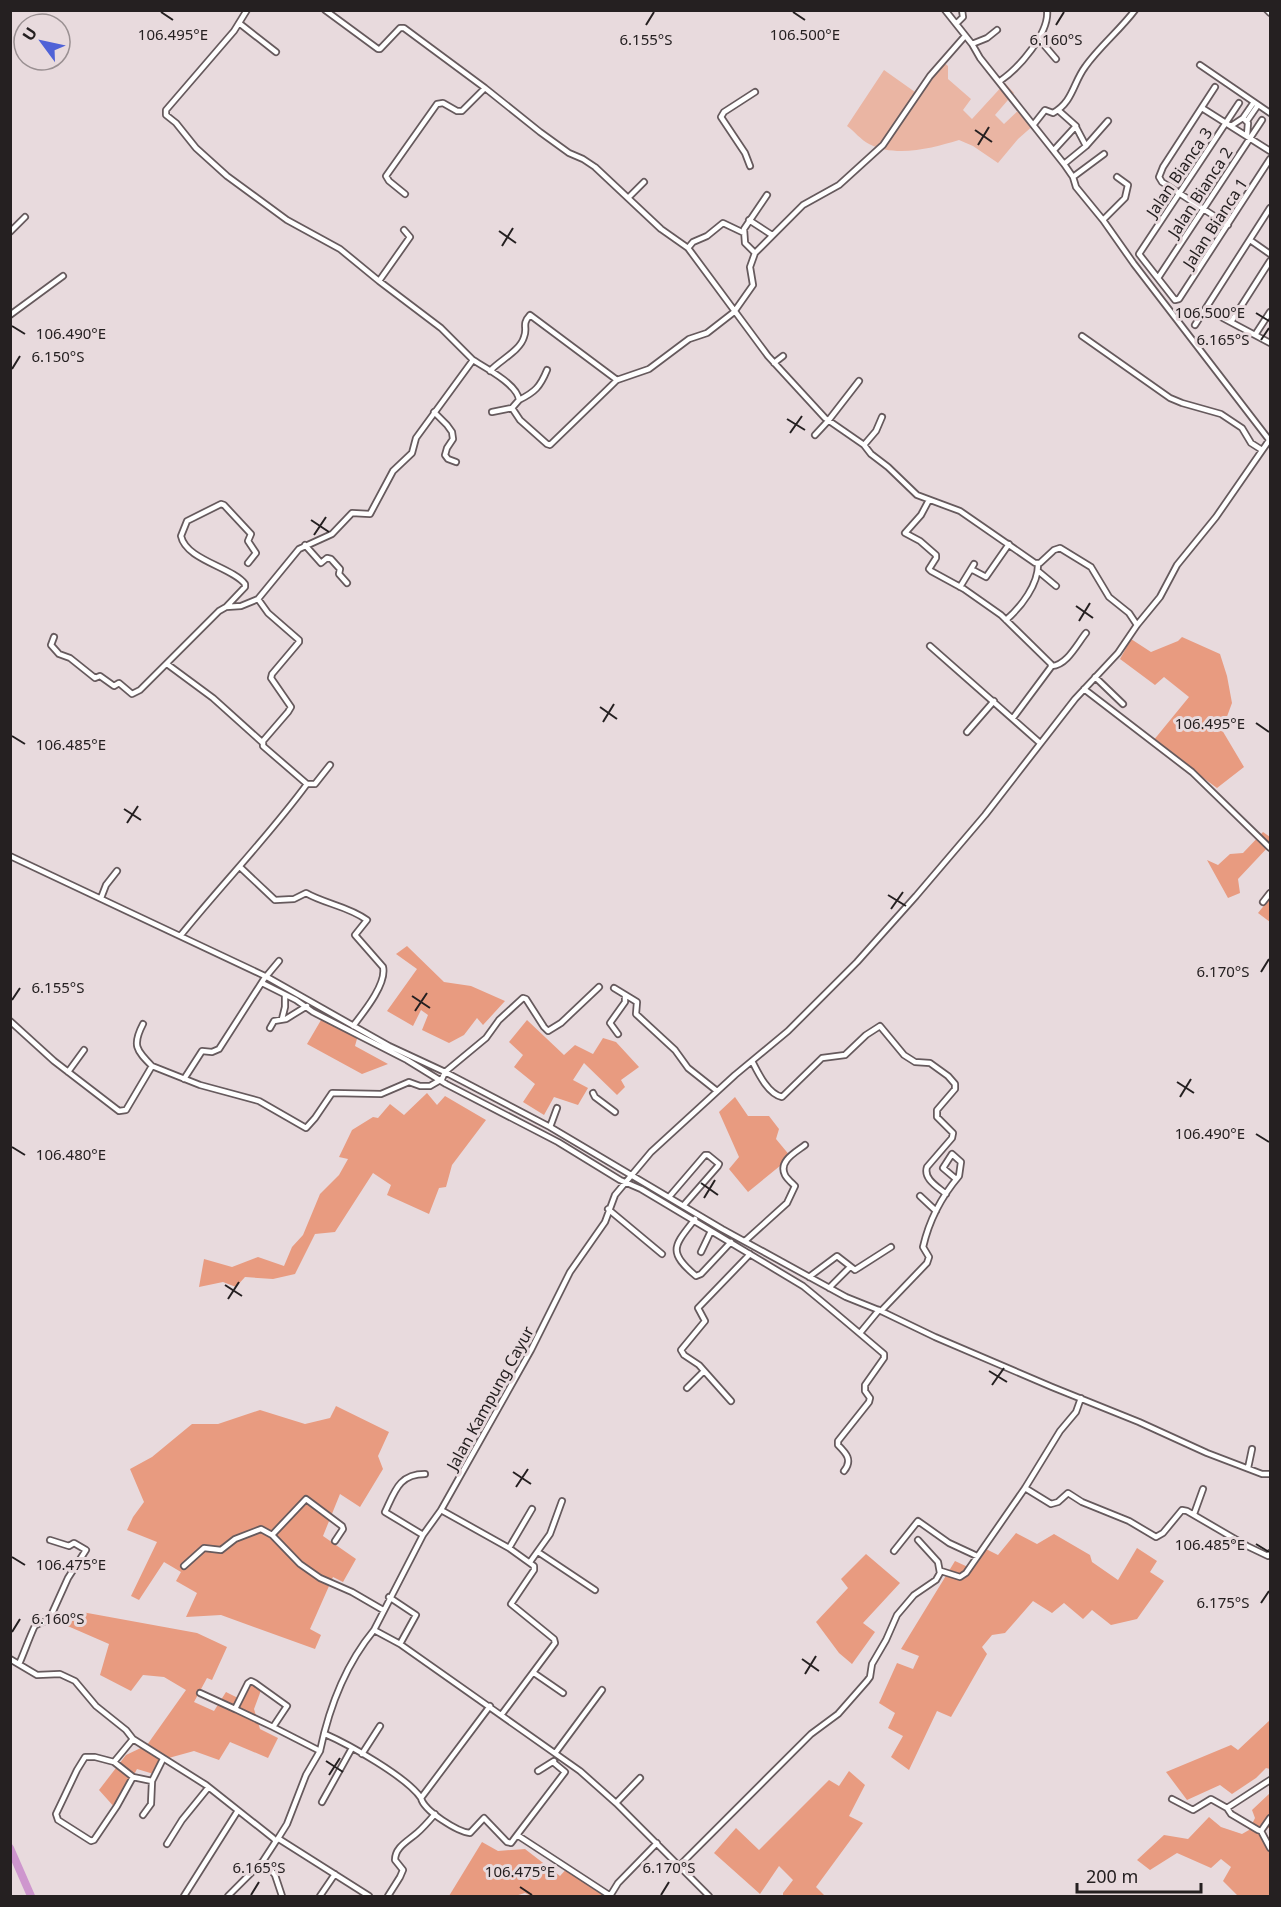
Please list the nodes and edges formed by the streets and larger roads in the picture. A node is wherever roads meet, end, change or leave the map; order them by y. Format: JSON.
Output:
{"nodes":[{"id":1,"x":247,"y":10,"type":"edge"},
{"id":2,"x":325,"y":10,"type":"edge"},
{"id":3,"x":339,"y":10,"type":"edge"},
{"id":4,"x":945,"y":10,"type":"edge"},
{"id":5,"x":962,"y":10,"type":"edge"},
{"id":6,"x":1047,"y":10,"type":"edge"},
{"id":7,"x":1135,"y":10,"type":"edge"},
{"id":8,"x":333,"y":16,"type":"junction"},
{"id":9,"x":239,"y":23,"type":"junction"},
{"id":10,"x":957,"y":23,"type":"junction"},
{"id":11,"x":997,"y":30,"type":"dead end"},
{"id":12,"x":965,"y":36,"type":"junction"},
{"id":13,"x":1038,"y":38,"type":"junction"},
{"id":14,"x":972,"y":44,"type":"junction"},
{"id":15,"x":276,"y":52,"type":"dead end"},
{"id":16,"x":1056,"y":59,"type":"dead end"},
{"id":17,"x":1200,"y":65,"type":"dead end"},
{"id":18,"x":1000,"y":81,"type":"junction"},
{"id":19,"x":1215,"y":87,"type":"dead end"},
{"id":20,"x":485,"y":88,"type":"junction"},
{"id":21,"x":755,"y":92,"type":"dead end"},
{"id":22,"x":1239,"y":103,"type":"dead end"},
{"id":23,"x":1254,"y":106,"type":"junction"},
{"id":24,"x":1202,"y":108,"type":"junction"},
{"id":25,"x":1058,"y":110,"type":"junction"},
{"id":26,"x":1270,"y":113,"type":"edge"},
{"id":27,"x":1245,"y":119,"type":"junction"},
{"id":28,"x":1262,"y":120,"type":"dead end"},
{"id":29,"x":1108,"y":121,"type":"dead end"},
{"id":30,"x":1226,"y":122,"type":"junction"},
{"id":31,"x":1034,"y":124,"type":"junction"},
{"id":32,"x":1232,"y":126,"type":"junction"},
{"id":33,"x":1076,"y":127,"type":"junction"},
{"id":34,"x":1249,"y":137,"type":"junction"},
{"id":35,"x":1086,"y":146,"type":"junction"},
{"id":36,"x":1054,"y":150,"type":"junction"},
{"id":37,"x":1270,"y":151,"type":"edge"},
{"id":38,"x":1104,"y":154,"type":"dead end"},
{"id":39,"x":1270,"y":159,"type":"edge"},
{"id":40,"x":1064,"y":164,"type":"junction"},
{"id":41,"x":750,"y":166,"type":"dead end"},
{"id":42,"x":1073,"y":177,"type":"junction"},
{"id":43,"x":1117,"y":177,"type":"dead end"},
{"id":44,"x":644,"y":182,"type":"dead end"},
{"id":45,"x":1179,"y":193,"type":"junction"},
{"id":46,"x":405,"y":194,"type":"dead end"},
{"id":47,"x":767,"y":195,"type":"dead end"},
{"id":48,"x":629,"y":197,"type":"junction"},
{"id":49,"x":1270,"y":208,"type":"edge"},
{"id":50,"x":1204,"y":209,"type":"junction"},
{"id":51,"x":25,"y":217,"type":"dead end"},
{"id":52,"x":749,"y":220,"type":"junction"},
{"id":53,"x":1103,"y":220,"type":"junction"},
{"id":54,"x":1228,"y":225,"type":"junction"},
{"id":55,"x":404,"y":230,"type":"dead end"},
{"id":56,"x":10,"y":232,"type":"edge"},
{"id":57,"x":744,"y":233,"type":"junction"},
{"id":58,"x":772,"y":235,"type":"junction"},
{"id":59,"x":1250,"y":240,"type":"junction"},
{"id":60,"x":688,"y":248,"type":"junction"},
{"id":61,"x":755,"y":253,"type":"junction"},
{"id":62,"x":1270,"y":254,"type":"edge"},
{"id":63,"x":1270,"y":261,"type":"edge"},
{"id":64,"x":63,"y":276,"type":"dead end"},
{"id":65,"x":1158,"y":278,"type":"junction"},
{"id":66,"x":379,"y":282,"type":"junction"},
{"id":67,"x":1206,"y":309,"type":"junction"},
{"id":68,"x":734,"y":312,"type":"junction"},
{"id":69,"x":1270,"y":312,"type":"edge"},
{"id":70,"x":10,"y":315,"type":"edge"},
{"id":71,"x":1231,"y":322,"type":"junction"},
{"id":72,"x":1195,"y":325,"type":"dead end"},
{"id":73,"x":1255,"y":335,"type":"junction"},
{"id":74,"x":1082,"y":336,"type":"dead end"},
{"id":75,"x":1270,"y":343,"type":"edge"},
{"id":76,"x":783,"y":356,"type":"dead end"},
{"id":77,"x":473,"y":360,"type":"junction"},
{"id":78,"x":774,"y":363,"type":"junction"},
{"id":79,"x":547,"y":370,"type":"dead end"},
{"id":80,"x":490,"y":371,"type":"junction"},
{"id":81,"x":617,"y":380,"type":"junction"},
{"id":82,"x":859,"y":381,"type":"dead end"},
{"id":83,"x":519,"y":400,"type":"junction"},
{"id":84,"x":512,"y":408,"type":"junction"},
{"id":85,"x":434,"y":412,"type":"junction"},
{"id":86,"x":492,"y":412,"type":"dead end"},
{"id":87,"x":882,"y":417,"type":"dead end"},
{"id":88,"x":828,"y":421,"type":"junction"},
{"id":89,"x":815,"y":435,"type":"dead end"},
{"id":90,"x":1270,"y":440,"type":"edge"},
{"id":91,"x":864,"y":445,"type":"junction"},
{"id":92,"x":1262,"y":450,"type":"junction"},
{"id":93,"x":456,"y":462,"type":"dead end"},
{"id":94,"x":929,"y":500,"type":"junction"},
{"id":95,"x":1009,"y":544,"type":"junction"},
{"id":96,"x":305,"y":545,"type":"junction"},
{"id":97,"x":248,"y":563,"type":"dead end"},
{"id":98,"x":1038,"y":563,"type":"junction"},
{"id":99,"x":974,"y":564,"type":"dead end"},
{"id":100,"x":971,"y":569,"type":"junction"},
{"id":101,"x":1038,"y":571,"type":"junction"},
{"id":102,"x":347,"y":583,"type":"dead end"},
{"id":103,"x":1056,"y":586,"type":"dead end"},
{"id":104,"x":960,"y":587,"type":"junction"},
{"id":105,"x":258,"y":599,"type":"junction"},
{"id":106,"x":226,"y":607,"type":"junction"},
{"id":107,"x":1006,"y":620,"type":"junction"},
{"id":108,"x":1137,"y":625,"type":"junction"},
{"id":109,"x":1086,"y":633,"type":"dead end"},
{"id":110,"x":54,"y":637,"type":"dead end"},
{"id":111,"x":930,"y":646,"type":"dead end"},
{"id":112,"x":167,"y":664,"type":"junction"},
{"id":113,"x":1052,"y":666,"type":"junction"},
{"id":114,"x":1095,"y":677,"type":"junction"},
{"id":115,"x":1084,"y":689,"type":"junction"},
{"id":116,"x":994,"y":701,"type":"junction"},
{"id":117,"x":1123,"y":704,"type":"dead end"},
{"id":118,"x":1013,"y":717,"type":"junction"},
{"id":119,"x":967,"y":732,"type":"dead end"},
{"id":120,"x":263,"y":743,"type":"junction"},
{"id":121,"x":1040,"y":743,"type":"junction"},
{"id":122,"x":330,"y":765,"type":"dead end"},
{"id":123,"x":307,"y":784,"type":"junction"},
{"id":124,"x":1270,"y":848,"type":"edge"},
{"id":125,"x":10,"y":856,"type":"edge"},
{"id":126,"x":240,"y":867,"type":"junction"},
{"id":127,"x":117,"y":871,"type":"dead end"},
{"id":128,"x":1270,"y":893,"type":"edge"},
{"id":129,"x":101,"y":898,"type":"junction"},
{"id":130,"x":1263,"y":902,"type":"dead end"},
{"id":131,"x":181,"y":935,"type":"junction"},
{"id":132,"x":279,"y":961,"type":"dead end"},
{"id":133,"x":264,"y":980,"type":"junction"},
{"id":134,"x":599,"y":987,"type":"dead end"},
{"id":135,"x":614,"y":988,"type":"dead end"},
{"id":136,"x":285,"y":995,"type":"junction"},
{"id":137,"x":626,"y":995,"type":"junction"},
{"id":138,"x":310,"y":1000,"type":"junction"},
{"id":139,"x":306,"y":1007,"type":"junction"},
{"id":140,"x":282,"y":1019,"type":"junction"},
{"id":141,"x":10,"y":1021,"type":"edge"},
{"id":142,"x":143,"y":1023,"type":"dead end"},
{"id":143,"x":353,"y":1026,"type":"junction"},
{"id":144,"x":270,"y":1028,"type":"dead end"},
{"id":145,"x":618,"y":1034,"type":"dead end"},
{"id":146,"x":84,"y":1050,"type":"dead end"},
{"id":147,"x":752,"y":1061,"type":"junction"},
{"id":148,"x":152,"y":1066,"type":"junction"},
{"id":149,"x":68,"y":1072,"type":"junction"},
{"id":150,"x":445,"y":1072,"type":"junction"},
{"id":151,"x":184,"y":1079,"type":"junction"},
{"id":152,"x":441,"y":1080,"type":"junction"},
{"id":153,"x":717,"y":1091,"type":"junction"},
{"id":154,"x":593,"y":1093,"type":"dead end"},
{"id":155,"x":557,"y":1108,"type":"dead end"},
{"id":156,"x":615,"y":1112,"type":"dead end"},
{"id":157,"x":550,"y":1127,"type":"junction"},
{"id":158,"x":805,"y":1145,"type":"dead end"},
{"id":159,"x":630,"y":1179,"type":"junction"},
{"id":160,"x":956,"y":1179,"type":"junction"},
{"id":161,"x":946,"y":1194,"type":"junction"},
{"id":162,"x":920,"y":1196,"type":"dead end"},
{"id":163,"x":669,"y":1197,"type":"junction"},
{"id":164,"x":683,"y":1206,"type":"junction"},
{"id":165,"x":608,"y":1209,"type":"junction"},
{"id":166,"x":936,"y":1212,"type":"junction"},
{"id":167,"x":698,"y":1214,"type":"junction"},
{"id":168,"x":694,"y":1221,"type":"junction"},
{"id":169,"x":711,"y":1231,"type":"junction"},
{"id":170,"x":745,"y":1241,"type":"junction"},
{"id":171,"x":731,"y":1242,"type":"junction"},
{"id":172,"x":891,"y":1247,"type":"dead end"},
{"id":173,"x":701,"y":1252,"type":"dead end"},
{"id":174,"x":662,"y":1254,"type":"dead end"},
{"id":175,"x":750,"y":1254,"type":"junction"},
{"id":176,"x":850,"y":1267,"type":"junction"},
{"id":177,"x":808,"y":1277,"type":"junction"},
{"id":178,"x":829,"y":1288,"type":"junction"},
{"id":179,"x":880,"y":1310,"type":"junction"},
{"id":180,"x":860,"y":1333,"type":"junction"},
{"id":181,"x":704,"y":1371,"type":"junction"},
{"id":182,"x":687,"y":1388,"type":"dead end"},
{"id":183,"x":730,"y":1401,"type":"dead end"},
{"id":184,"x":1079,"y":1402,"type":"junction"},
{"id":185,"x":1252,"y":1449,"type":"dead end"},
{"id":186,"x":1248,"y":1468,"type":"junction"},
{"id":187,"x":844,"y":1471,"type":"dead end"},
{"id":188,"x":425,"y":1474,"type":"dead end"},
{"id":189,"x":1270,"y":1474,"type":"edge"},
{"id":190,"x":1025,"y":1488,"type":"junction"},
{"id":191,"x":1203,"y":1489,"type":"dead end"},
{"id":192,"x":562,"y":1501,"type":"dead end"},
{"id":193,"x":532,"y":1509,"type":"dead end"},
{"id":194,"x":441,"y":1510,"type":"junction"},
{"id":195,"x":1194,"y":1514,"type":"junction"},
{"id":196,"x":423,"y":1534,"type":"junction"},
{"id":197,"x":272,"y":1535,"type":"junction"},
{"id":198,"x":50,"y":1540,"type":"dead end"},
{"id":199,"x":918,"y":1540,"type":"dead end"},
{"id":200,"x":335,"y":1541,"type":"dead end"},
{"id":201,"x":509,"y":1548,"type":"junction"},
{"id":202,"x":894,"y":1551,"type":"dead end"},
{"id":203,"x":538,"y":1552,"type":"junction"},
{"id":204,"x":1270,"y":1553,"type":"edge"},
{"id":205,"x":977,"y":1557,"type":"junction"},
{"id":206,"x":530,"y":1562,"type":"junction"},
{"id":207,"x":184,"y":1566,"type":"dead end"},
{"id":208,"x":940,"y":1570,"type":"junction"},
{"id":209,"x":595,"y":1590,"type":"dead end"},
{"id":210,"x":389,"y":1597,"type":"junction"},
{"id":211,"x":383,"y":1610,"type":"junction"},
{"id":212,"x":374,"y":1630,"type":"junction"},
{"id":213,"x":400,"y":1644,"type":"junction"},
{"id":214,"x":10,"y":1659,"type":"edge"},
{"id":215,"x":19,"y":1664,"type":"junction"},
{"id":216,"x":534,"y":1673,"type":"junction"},
{"id":217,"x":602,"y":1690,"type":"dead end"},
{"id":218,"x":200,"y":1693,"type":"dead end"},
{"id":219,"x":563,"y":1693,"type":"dead end"},
{"id":220,"x":490,"y":1706,"type":"junction"},
{"id":221,"x":235,"y":1709,"type":"junction"},
{"id":222,"x":502,"y":1714,"type":"junction"},
{"id":223,"x":380,"y":1726,"type":"dead end"},
{"id":224,"x":273,"y":1727,"type":"junction"},
{"id":225,"x":324,"y":1734,"type":"junction"},
{"id":226,"x":133,"y":1739,"type":"junction"},
{"id":227,"x":352,"y":1748,"type":"junction"},
{"id":228,"x":320,"y":1751,"type":"junction"},
{"id":229,"x":557,"y":1753,"type":"junction"},
{"id":230,"x":362,"y":1754,"type":"junction"},
{"id":231,"x":163,"y":1759,"type":"junction"},
{"id":232,"x":114,"y":1762,"type":"junction"},
{"id":233,"x":553,"y":1762,"type":"junction"},
{"id":234,"x":538,"y":1772,"type":"dead end"},
{"id":235,"x":133,"y":1777,"type":"junction"},
{"id":236,"x":640,"y":1778,"type":"dead end"},
{"id":237,"x":1270,"y":1780,"type":"edge"},
{"id":238,"x":152,"y":1781,"type":"junction"},
{"id":239,"x":208,"y":1788,"type":"junction"},
{"id":240,"x":421,"y":1798,"type":"junction"},
{"id":241,"x":1172,"y":1799,"type":"dead end"},
{"id":242,"x":322,"y":1802,"type":"dead end"},
{"id":243,"x":616,"y":1803,"type":"junction"},
{"id":244,"x":1227,"y":1808,"type":"junction"},
{"id":245,"x":237,"y":1812,"type":"junction"},
{"id":246,"x":435,"y":1814,"type":"junction"},
{"id":247,"x":143,"y":1815,"type":"dead end"},
{"id":248,"x":1270,"y":1818,"type":"edge"},
{"id":249,"x":1262,"y":1831,"type":"junction"},
{"id":250,"x":517,"y":1835,"type":"junction"},
{"id":251,"x":278,"y":1840,"type":"junction"},
{"id":252,"x":657,"y":1843,"type":"junction"},
{"id":253,"x":167,"y":1844,"type":"dead end"},
{"id":254,"x":1270,"y":1848,"type":"edge"},
{"id":255,"x":263,"y":1862,"type":"junction"},
{"id":256,"x":680,"y":1865,"type":"junction"},
{"id":257,"x":335,"y":1874,"type":"junction"},
{"id":258,"x":184,"y":1896,"type":"edge"},
{"id":259,"x":228,"y":1896,"type":"edge"},
{"id":260,"x":282,"y":1896,"type":"edge"},
{"id":261,"x":320,"y":1896,"type":"edge"},
{"id":262,"x":369,"y":1896,"type":"edge"},
{"id":263,"x":388,"y":1896,"type":"edge"},
{"id":264,"x":610,"y":1896,"type":"edge"},
{"id":265,"x":710,"y":1896,"type":"edge"}],
"edges":[{"from":1,"to":9,"type":"street"},
{"from":2,"to":8,"type":"street"},
{"from":3,"to":8,"type":"street"},
{"from":4,"to":10,"type":"street"},
{"from":5,"to":10,"type":"street"},
{"from":6,"to":13,"type":"street"},
{"from":7,"to":25,"type":"street"},
{"from":8,"to":20,"type":"street"},
{"from":9,"to":15,"type":"street"},
{"from":9,"to":66,"type":"street"},
{"from":10,"to":12,"type":"street"},
{"from":11,"to":14,"type":"street"},
{"from":12,"to":14,"type":"street"},
{"from":12,"to":58,"type":"street"},
{"from":13,"to":16,"type":"street"},
{"from":13,"to":18,"type":"street"},
{"from":14,"to":18,"type":"street"},
{"from":17,"to":23,"type":"street"},
{"from":18,"to":31,"type":"street"},
{"from":19,"to":24,"type":"street"},
{"from":20,"to":46,"type":"street"},
{"from":20,"to":48,"type":"street"},
{"from":21,"to":41,"type":"street"},
{"from":22,"to":30,"type":"street","name":"Jalan Bianca 3"},
{"from":23,"to":26,"type":"street"},
{"from":23,"to":27,"type":"street"},
{"from":24,"to":30,"type":"street"},
{"from":24,"to":45,"type":"street"},
{"from":25,"to":31,"type":"street"},
{"from":25,"to":33,"type":"street"},
{"from":27,"to":32,"type":"street"},
{"from":27,"to":34,"type":"street"},
{"from":28,"to":34,"type":"street","name":"Jalan Bianca 2"},
{"from":29,"to":35,"type":"street"},
{"from":30,"to":32,"type":"street"},
{"from":30,"to":45,"type":"street","name":"Jalan Bianca 3"},
{"from":31,"to":36,"type":"street"},
{"from":32,"to":34,"type":"street"},
{"from":33,"to":35,"type":"street"},
{"from":33,"to":36,"type":"street"},
{"from":34,"to":37,"type":"street"},
{"from":34,"to":50,"type":"street","name":"Jalan Bianca 2"},
{"from":35,"to":40,"type":"street"},
{"from":36,"to":40,"type":"street"},
{"from":38,"to":42,"type":"street"},
{"from":39,"to":54,"type":"street","name":"Jalan Bianca 1"},
{"from":40,"to":42,"type":"street"},
{"from":42,"to":53,"type":"street"},
{"from":43,"to":53,"type":"street"},
{"from":44,"to":48,"type":"street"},
{"from":45,"to":50,"type":"street"},
{"from":45,"to":65,"type":"street","name":"Jalan Bianca 3"},
{"from":47,"to":52,"type":"street"},
{"from":48,"to":60,"type":"street"},
{"from":49,"to":59,"type":"street"},
{"from":50,"to":54,"type":"street"},
{"from":50,"to":65,"type":"street","name":"Jalan Bianca 2"},
{"from":51,"to":56,"type":"street"},
{"from":52,"to":57,"type":"street"},
{"from":52,"to":58,"type":"street"},
{"from":53,"to":90,"type":"street"},
{"from":54,"to":65,"type":"street","name":"Jalan Bianca 1"},
{"from":55,"to":66,"type":"street"},
{"from":57,"to":60,"type":"street"},
{"from":57,"to":61,"type":"street"},
{"from":58,"to":61,"type":"street"},
{"from":59,"to":62,"type":"street"},
{"from":59,"to":67,"type":"street"},
{"from":60,"to":68,"type":"street"},
{"from":61,"to":68,"type":"street"},
{"from":63,"to":71,"type":"street"},
{"from":64,"to":70,"type":"street"},
{"from":66,"to":77,"type":"street"},
{"from":67,"to":71,"type":"street"},
{"from":67,"to":72,"type":"street"},
{"from":68,"to":78,"type":"street"},
{"from":68,"to":81,"type":"street"},
{"from":69,"to":73,"type":"street"},
{"from":71,"to":73,"type":"street"},
{"from":73,"to":75,"type":"street"},
{"from":74,"to":92,"type":"street"},
{"from":76,"to":78,"type":"street"},
{"from":77,"to":80,"type":"street"},
{"from":77,"to":85,"type":"street"},
{"from":78,"to":88,"type":"street"},
{"from":79,"to":83,"type":"street"},
{"from":80,"to":81,"type":"street"},
{"from":80,"to":83,"type":"street"},
{"from":81,"to":84,"type":"street"},
{"from":82,"to":88,"type":"street"},
{"from":83,"to":84,"type":"street"},
{"from":84,"to":86,"type":"street"},
{"from":85,"to":93,"type":"street"},
{"from":85,"to":96,"type":"street"},
{"from":87,"to":91,"type":"street"},
{"from":88,"to":89,"type":"street"},
{"from":88,"to":91,"type":"street"},
{"from":90,"to":92,"type":"street","name":"Jalan Kampung Cayur"},
{"from":91,"to":94,"type":"street"},
{"from":92,"to":108,"type":"street","name":"Jalan Kampung Cayur"},
{"from":94,"to":95,"type":"street"},
{"from":94,"to":104,"type":"street"},
{"from":95,"to":98,"type":"street"},
{"from":95,"to":100,"type":"street"},
{"from":96,"to":102,"type":"street"},
{"from":96,"to":105,"type":"street"},
{"from":97,"to":106,"type":"street"},
{"from":98,"to":101,"type":"street"},
{"from":98,"to":108,"type":"street"},
{"from":99,"to":100,"type":"street"},
{"from":100,"to":104,"type":"street"},
{"from":101,"to":103,"type":"street"},
{"from":101,"to":107,"type":"street"},
{"from":104,"to":107,"type":"street"},
{"from":105,"to":106,"type":"street"},
{"from":105,"to":120,"type":"street"},
{"from":106,"to":112,"type":"street"},
{"from":107,"to":113,"type":"street"},
{"from":108,"to":114,"type":"street","name":"Jalan Kampung Cayur"},
{"from":109,"to":113,"type":"street"},
{"from":110,"to":112,"type":"street"},
{"from":111,"to":116,"type":"street"},
{"from":112,"to":120,"type":"street"},
{"from":113,"to":118,"type":"street"},
{"from":114,"to":115,"type":"street","name":"Jalan Kampung Cayur"},
{"from":114,"to":117,"type":"street"},
{"from":115,"to":121,"type":"street","name":"Jalan Kampung Cayur"},
{"from":115,"to":124,"type":"street"},
{"from":116,"to":118,"type":"street"},
{"from":116,"to":119,"type":"street"},
{"from":118,"to":121,"type":"street"},
{"from":120,"to":123,"type":"street"},
{"from":121,"to":147,"type":"street","name":"Jalan Kampung Cayur"},
{"from":122,"to":123,"type":"street"},
{"from":123,"to":126,"type":"street"},
{"from":125,"to":129,"type":"street"},
{"from":126,"to":131,"type":"street"},
{"from":126,"to":143,"type":"street"},
{"from":127,"to":129,"type":"street"},
{"from":128,"to":130,"type":"street"},
{"from":129,"to":131,"type":"street"},
{"from":131,"to":133,"type":"street"},
{"from":132,"to":133,"type":"street"},
{"from":133,"to":136,"type":"street"},
{"from":133,"to":138,"type":"street"},
{"from":133,"to":151,"type":"street"},
{"from":134,"to":150,"type":"street"},
{"from":135,"to":137,"type":"street"},
{"from":136,"to":139,"type":"street"},
{"from":136,"to":140,"type":"street"},
{"from":137,"to":145,"type":"street"},
{"from":137,"to":153,"type":"street"},
{"from":138,"to":139,"type":"street"},
{"from":138,"to":143,"type":"street"},
{"from":139,"to":140,"type":"street"},
{"from":139,"to":152,"type":"street"},
{"from":140,"to":144,"type":"street"},
{"from":141,"to":149,"type":"street"},
{"from":142,"to":148,"type":"street"},
{"from":143,"to":150,"type":"street"},
{"from":146,"to":149,"type":"street"},
{"from":147,"to":153,"type":"street","name":"Jalan Kampung Cayur"},
{"from":147,"to":161,"type":"street"},
{"from":148,"to":149,"type":"street"},
{"from":148,"to":151,"type":"street"},
{"from":150,"to":152,"type":"street"},
{"from":150,"to":157,"type":"street"},
{"from":151,"to":152,"type":"street"},
{"from":152,"to":159,"type":"street"},
{"from":153,"to":159,"type":"street","name":"Jalan Kampung Cayur"},
{"from":154,"to":156,"type":"street"},
{"from":155,"to":157,"type":"street"},
{"from":157,"to":159,"type":"street"},
{"from":158,"to":170,"type":"street"},
{"from":159,"to":163,"type":"street"},
{"from":159,"to":165,"type":"street","name":"Jalan Kampung Cayur"},
{"from":159,"to":168,"type":"street"},
{"from":160,"to":160,"type":"street"},
{"from":160,"to":161,"type":"street"},
{"from":161,"to":166,"type":"street"},
{"from":162,"to":166,"type":"street"},
{"from":163,"to":164,"type":"street"},
{"from":163,"to":164,"type":"street"},
{"from":164,"to":167,"type":"street"},
{"from":165,"to":174,"type":"street"},
{"from":165,"to":194,"type":"street","name":"Jalan Kampung Cayur"},
{"from":166,"to":179,"type":"street"},
{"from":167,"to":168,"type":"street"},
{"from":167,"to":170,"type":"street"},
{"from":168,"to":169,"type":"street"},
{"from":168,"to":171,"type":"street"},
{"from":169,"to":171,"type":"street"},
{"from":169,"to":173,"type":"street"},
{"from":170,"to":177,"type":"street"},
{"from":171,"to":175,"type":"street"},
{"from":172,"to":176,"type":"street"},
{"from":175,"to":180,"type":"street"},
{"from":175,"to":181,"type":"street"},
{"from":176,"to":177,"type":"street"},
{"from":176,"to":178,"type":"street"},
{"from":177,"to":178,"type":"street"},
{"from":178,"to":179,"type":"street"},
{"from":179,"to":180,"type":"street"},
{"from":179,"to":184,"type":"street"},
{"from":180,"to":187,"type":"street"},
{"from":181,"to":182,"type":"street"},
{"from":181,"to":183,"type":"street"},
{"from":184,"to":186,"type":"street"},
{"from":184,"to":190,"type":"street"},
{"from":185,"to":186,"type":"street"},
{"from":186,"to":189,"type":"street"},
{"from":188,"to":196,"type":"street"},
{"from":190,"to":195,"type":"street"},
{"from":190,"to":205,"type":"street"},
{"from":191,"to":195,"type":"street"},
{"from":192,"to":203,"type":"street"},
{"from":193,"to":201,"type":"street"},
{"from":194,"to":196,"type":"street","name":"Jalan Kampung Cayur"},
{"from":194,"to":201,"type":"street"},
{"from":195,"to":204,"type":"street"},
{"from":196,"to":210,"type":"street","name":"Jalan Kampung Cayur"},
{"from":197,"to":200,"type":"street"},
{"from":197,"to":207,"type":"street"},
{"from":197,"to":211,"type":"street"},
{"from":198,"to":215,"type":"street"},
{"from":199,"to":208,"type":"street"},
{"from":201,"to":206,"type":"street"},
{"from":202,"to":205,"type":"street"},
{"from":203,"to":206,"type":"street"},
{"from":203,"to":209,"type":"street"},
{"from":205,"to":208,"type":"street"},
{"from":206,"to":216,"type":"street"},
{"from":208,"to":256,"type":"street"},
{"from":210,"to":211,"type":"street","name":"Jalan Kampung Cayur"},
{"from":210,"to":213,"type":"street"},
{"from":211,"to":212,"type":"street","name":"Jalan Kampung Cayur"},
{"from":212,"to":213,"type":"street"},
{"from":212,"to":225,"type":"street","name":"Jalan Kampung Cayur"},
{"from":213,"to":220,"type":"street"},
{"from":214,"to":215,"type":"street"},
{"from":215,"to":226,"type":"street"},
{"from":216,"to":219,"type":"street"},
{"from":216,"to":222,"type":"street"},
{"from":217,"to":229,"type":"street"},
{"from":218,"to":221,"type":"street"},
{"from":220,"to":222,"type":"street"},
{"from":220,"to":240,"type":"street"},
{"from":221,"to":224,"type":"street"},
{"from":221,"to":224,"type":"street"},
{"from":222,"to":229,"type":"street"},
{"from":223,"to":230,"type":"street"},
{"from":224,"to":228,"type":"street"},
{"from":225,"to":227,"type":"street"},
{"from":225,"to":228,"type":"street","name":"Jalan Kampung Cayur"},
{"from":226,"to":231,"type":"street"},
{"from":226,"to":232,"type":"street"},
{"from":227,"to":230,"type":"street"},
{"from":227,"to":242,"type":"street"},
{"from":228,"to":251,"type":"street","name":"Jalan Kampung Cayur"},
{"from":229,"to":233,"type":"street"},
{"from":229,"to":243,"type":"street"},
{"from":230,"to":240,"type":"street"},
{"from":231,"to":238,"type":"street"},
{"from":231,"to":239,"type":"street"},
{"from":232,"to":235,"type":"street"},
{"from":232,"to":235,"type":"street"},
{"from":233,"to":234,"type":"street"},
{"from":233,"to":250,"type":"street"},
{"from":235,"to":238,"type":"street"},
{"from":236,"to":243,"type":"street"},
{"from":237,"to":244,"type":"street"},
{"from":238,"to":247,"type":"street"},
{"from":239,"to":245,"type":"street"},
{"from":239,"to":253,"type":"street"},
{"from":240,"to":246,"type":"street"},
{"from":241,"to":244,"type":"street"},
{"from":243,"to":252,"type":"street"},
{"from":244,"to":249,"type":"street"},
{"from":245,"to":251,"type":"street"},
{"from":245,"to":258,"type":"street"},
{"from":246,"to":250,"type":"street"},
{"from":246,"to":263,"type":"street"},
{"from":248,"to":249,"type":"street"},
{"from":249,"to":254,"type":"street"},
{"from":250,"to":264,"type":"street"},
{"from":251,"to":255,"type":"street"},
{"from":251,"to":257,"type":"street"},
{"from":252,"to":256,"type":"street"},
{"from":252,"to":264,"type":"street"},
{"from":255,"to":259,"type":"street"},
{"from":255,"to":260,"type":"street"},
{"from":256,"to":265,"type":"street"},
{"from":257,"to":261,"type":"street"},
{"from":257,"to":262,"type":"street"}]}
